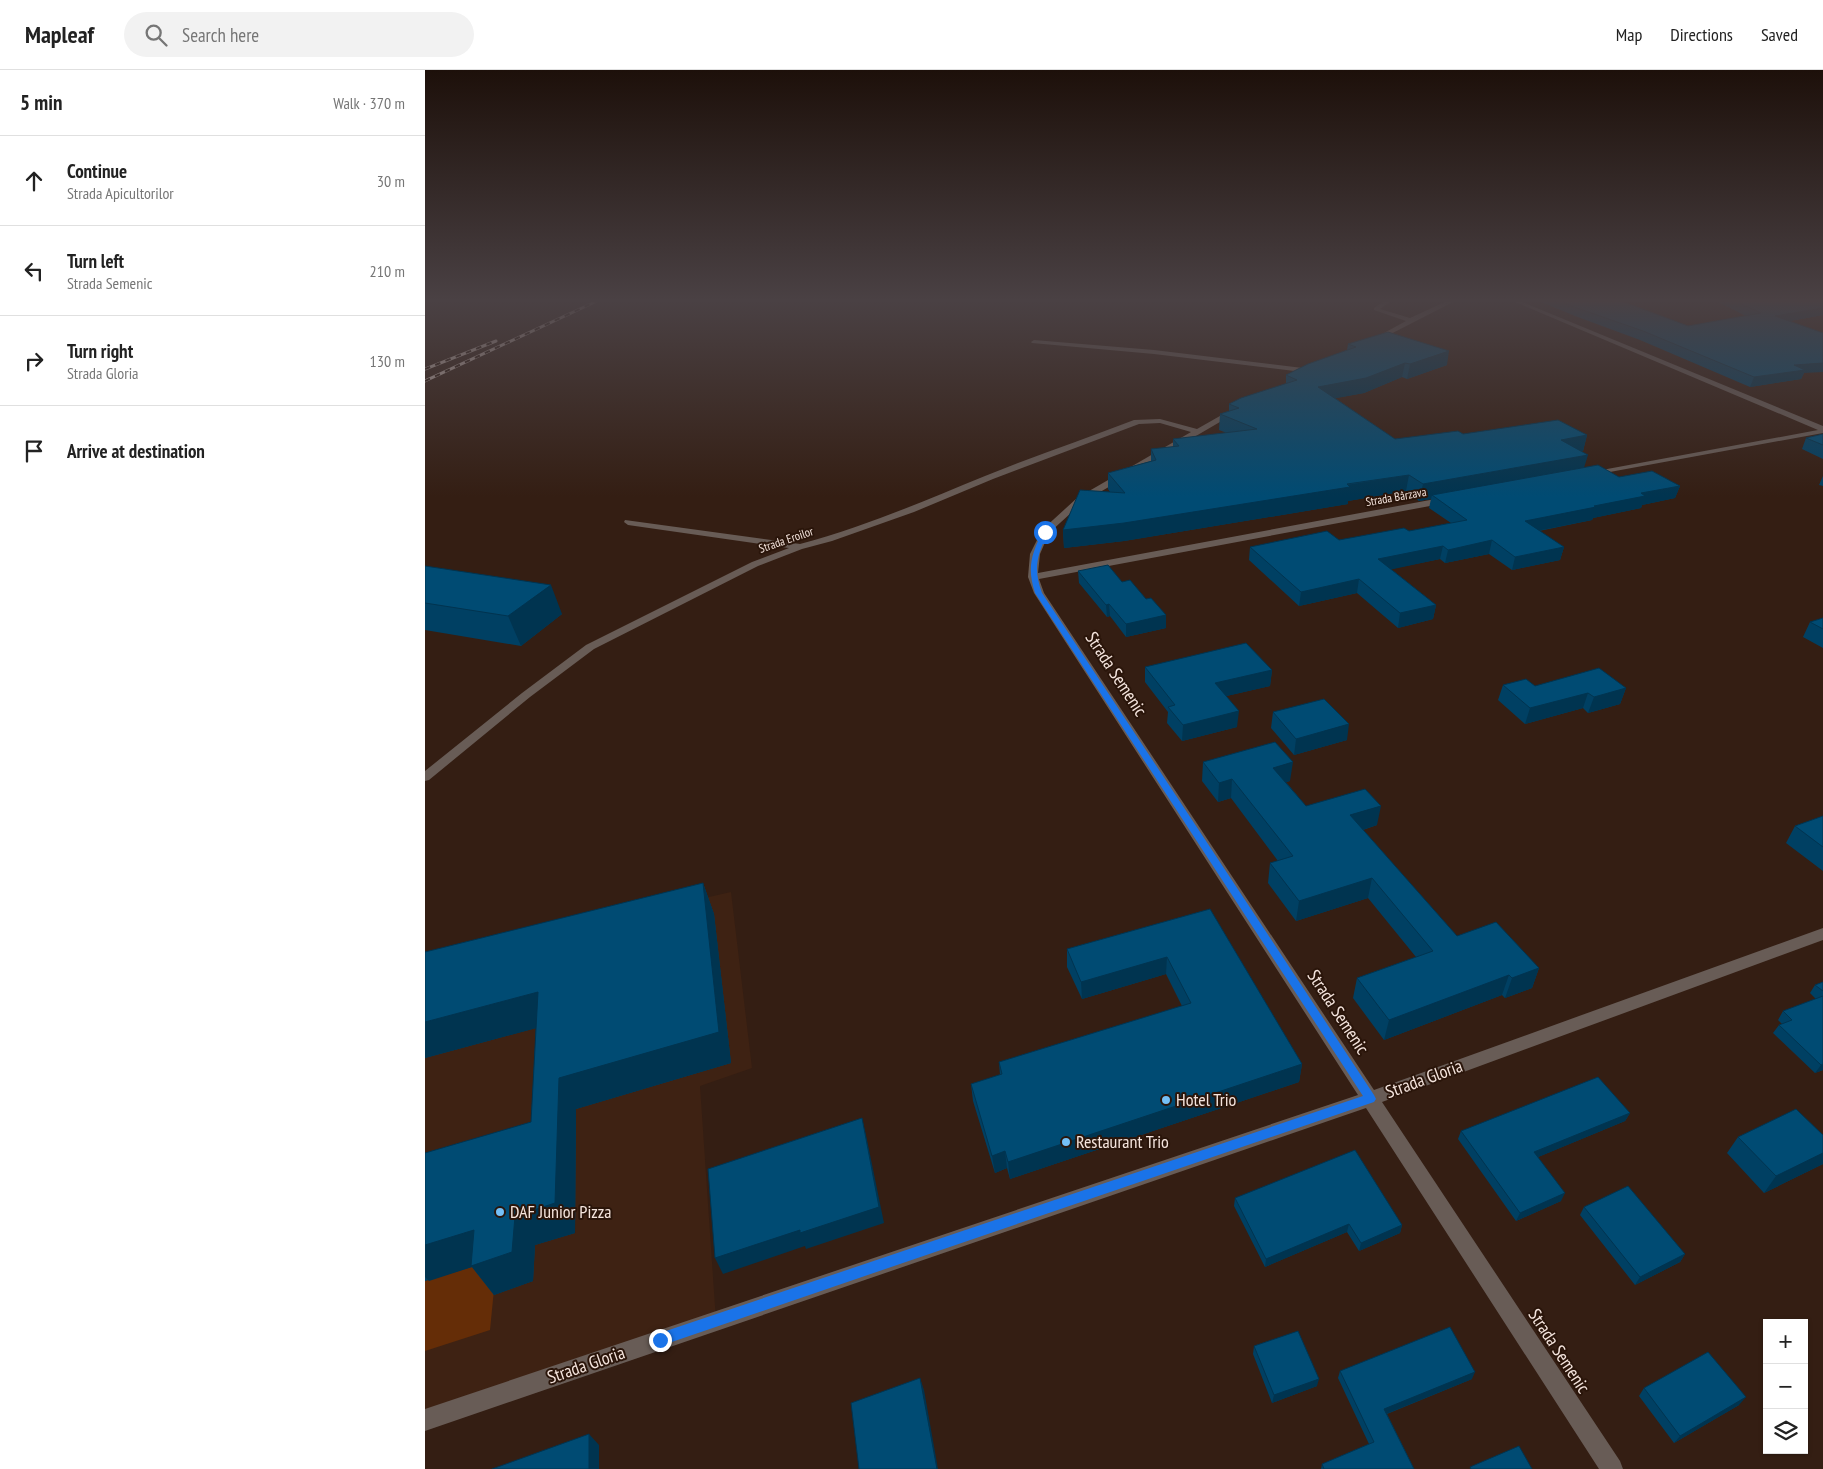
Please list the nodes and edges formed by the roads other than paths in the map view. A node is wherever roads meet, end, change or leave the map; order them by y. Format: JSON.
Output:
{"nodes":[{"id":1,"x":1266,"y":366,"type":"edge"},
{"id":2,"x":1673,"y":366,"type":"edge"},
{"id":3,"x":1319,"y":368,"type":"edge"},
{"id":4,"x":1311,"y":372,"type":"junction"},
{"id":5,"x":1294,"y":380,"type":"edge"},
{"id":6,"x":1243,"y":405,"type":"edge"},
{"id":7,"x":1823,"y":430,"type":"edge"},
{"id":8,"x":1196,"y":431,"type":"junction"},
{"id":9,"x":1578,"y":476,"type":"edge"},
{"id":10,"x":1453,"y":499,"type":"edge"},
{"id":11,"x":628,"y":522,"type":"dead end"},
{"id":12,"x":799,"y":547,"type":"junction"},
{"id":13,"x":1033,"y":576,"type":"junction"},
{"id":14,"x":425,"y":777,"type":"edge"},
{"id":15,"x":1823,"y":934,"type":"edge"},
{"id":16,"x":1370,"y":1099,"type":"junction"},
{"id":17,"x":425,"y":1420,"type":"edge"},
{"id":18,"x":1612,"y":1469,"type":"edge"}],
"edges":[{"from":1,"to":4,"type":"street"},
{"from":2,"to":7,"type":"street"},
{"from":3,"to":4,"type":"street"},
{"from":4,"to":5,"type":"street"},
{"from":6,"to":8,"type":"street"},
{"from":7,"to":9,"type":"street"},
{"from":8,"to":12,"type":"street","name":"Strada Eroilor"},
{"from":8,"to":13,"type":"street"},
{"from":10,"to":13,"type":"street","name":"Strada Bârzava"},
{"from":11,"to":12,"type":"street"},
{"from":12,"to":14,"type":"street","name":"Strada Eroilor"},
{"from":13,"to":16,"type":"street","name":"Strada Semenic"},
{"from":15,"to":16,"type":"street","name":"Strada Gloria"},
{"from":16,"to":17,"type":"street","name":"Strada Gloria"},
{"from":16,"to":18,"type":"street","name":"Strada Semenic"}]}
